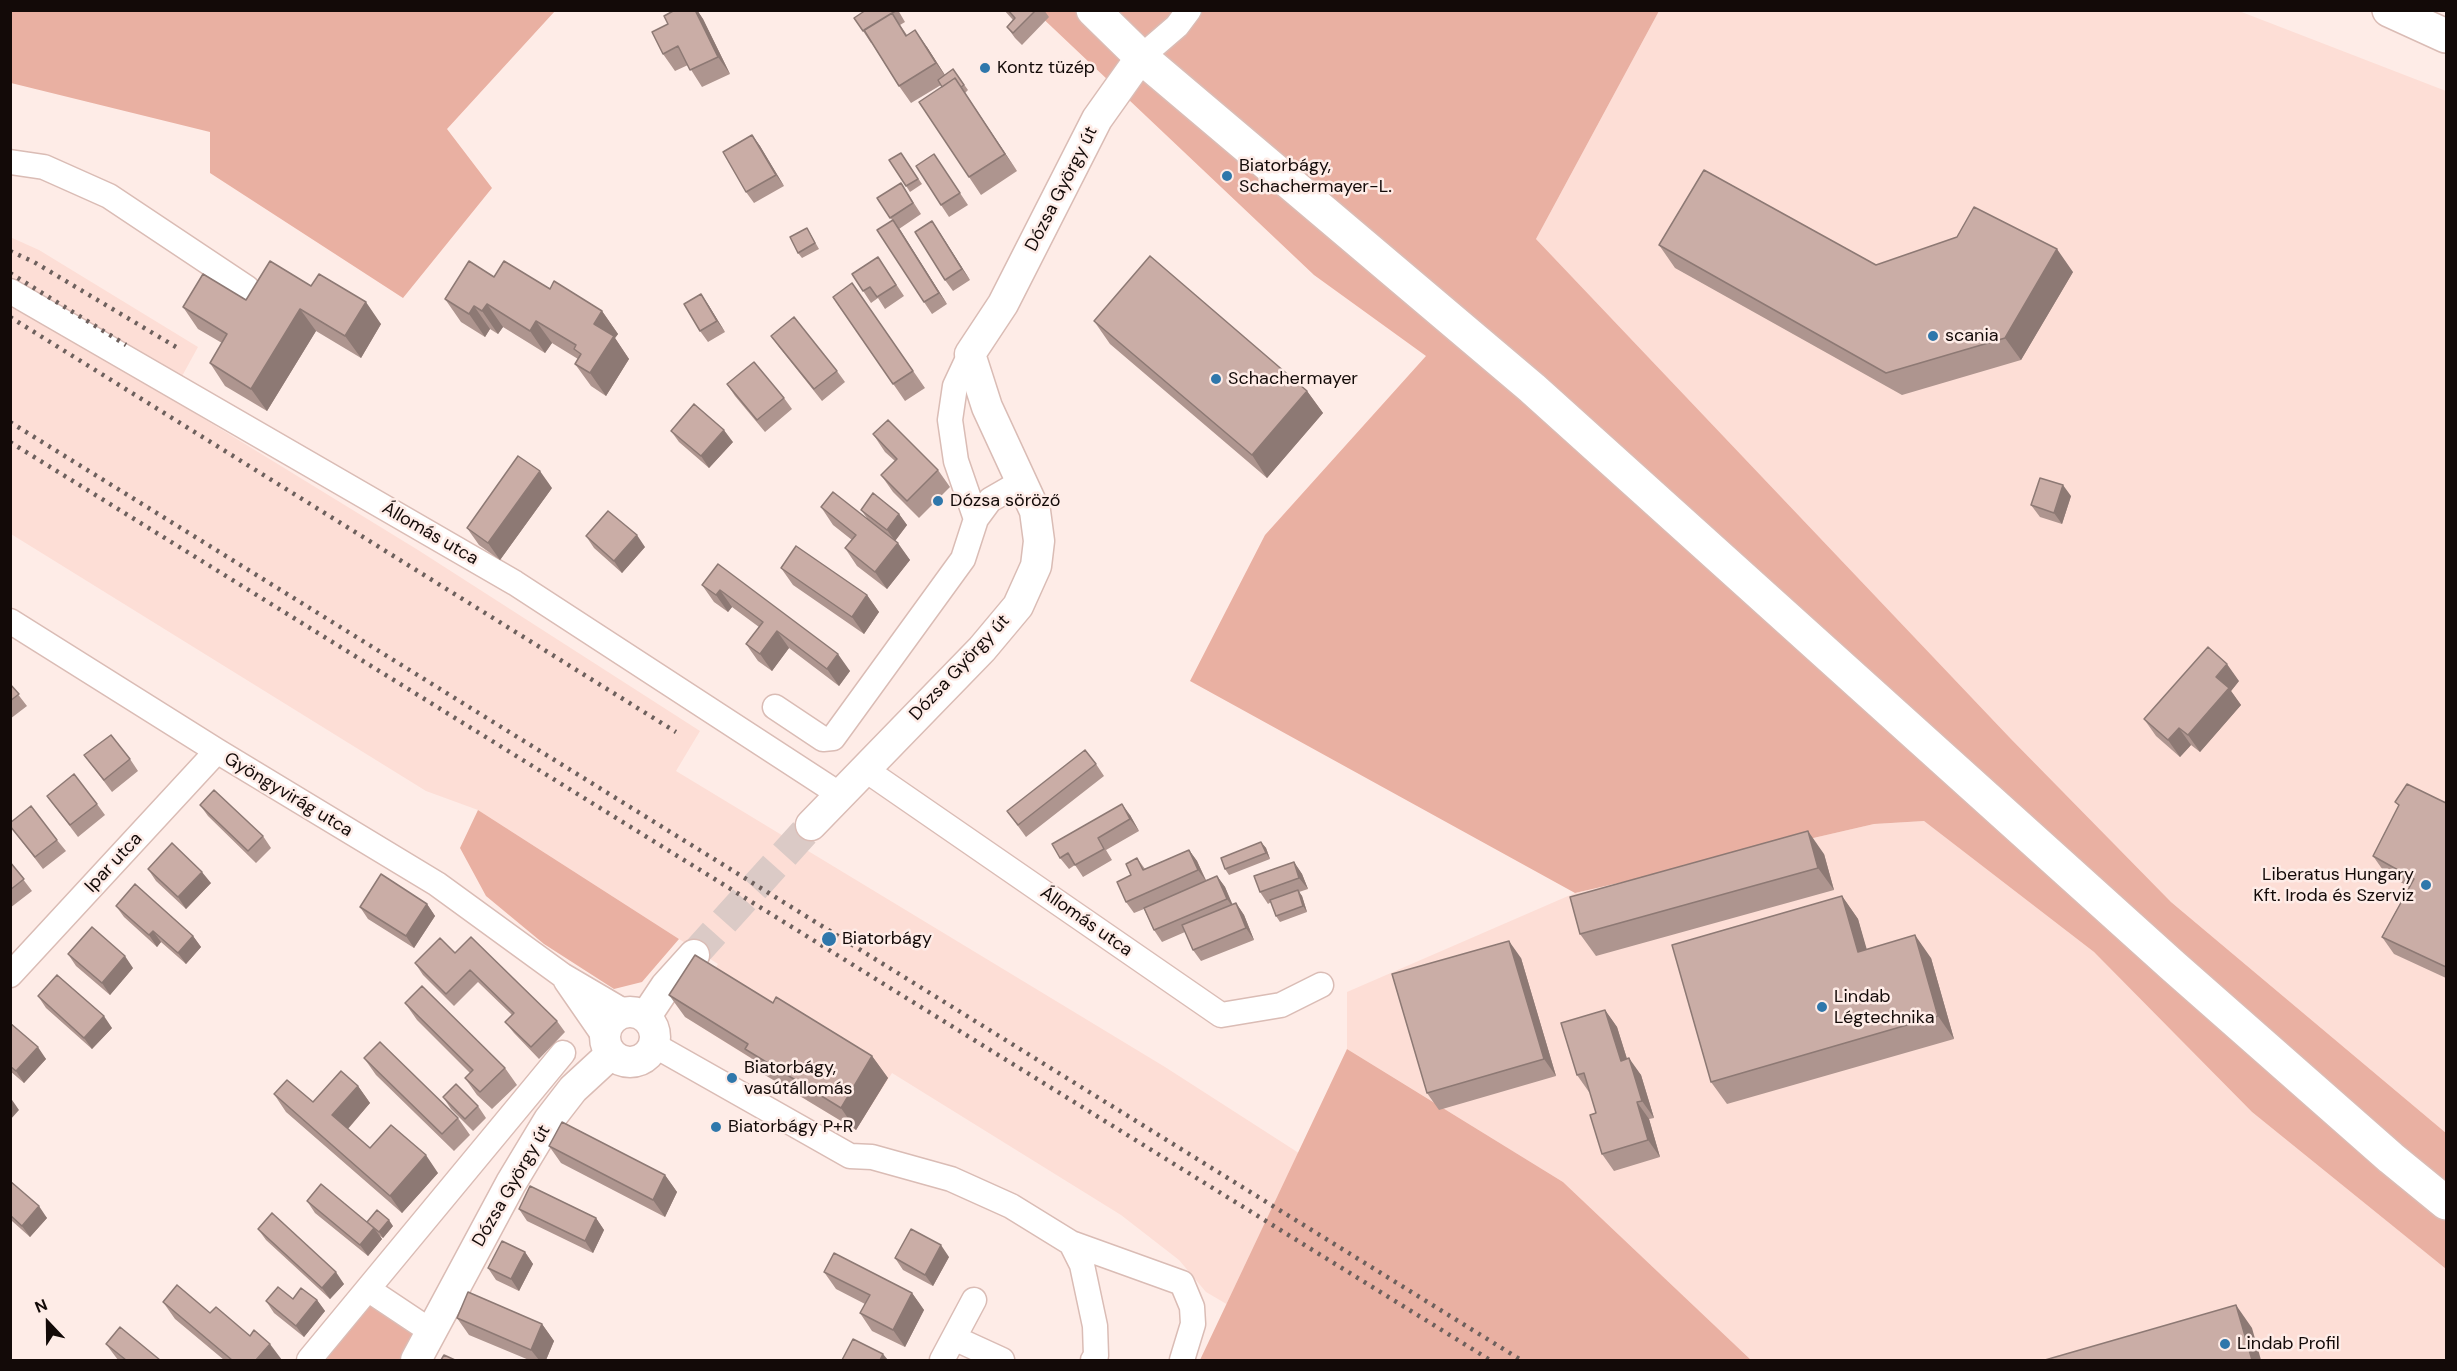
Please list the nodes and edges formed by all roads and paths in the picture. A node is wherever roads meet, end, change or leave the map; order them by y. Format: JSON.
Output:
{"nodes":[{"id":1,"x":1093,"y":10,"type":"edge"},
{"id":2,"x":1189,"y":10,"type":"edge"},
{"id":3,"x":2389,"y":10,"type":"edge"},
{"id":4,"x":2446,"y":36,"type":"edge"},
{"id":5,"x":1141,"y":57,"type":"junction"},
{"id":6,"x":10,"y":162,"type":"edge"},
{"id":7,"x":247,"y":288,"type":"dead end"},
{"id":8,"x":10,"y":291,"type":"edge"},
{"id":9,"x":970,"y":354,"type":"junction"},
{"id":10,"x":1023,"y":481,"type":"junction"},
{"id":11,"x":976,"y":519,"type":"junction"},
{"id":12,"x":10,"y":621,"type":"edge"},
{"id":13,"x":775,"y":707,"type":"dead end"},
{"id":14,"x":218,"y":751,"type":"junction"},
{"id":15,"x":863,"y":768,"type":"junction"},
{"id":16,"x":839,"y":794,"type":"junction"},
{"id":17,"x":811,"y":825,"type":"tunnel mouth"},
{"id":18,"x":694,"y":955,"type":"tunnel mouth"},
{"id":19,"x":10,"y":975,"type":"edge"},
{"id":20,"x":562,"y":975,"type":"junction"},
{"id":21,"x":1321,"y":984,"type":"dead end"},
{"id":22,"x":635,"y":1014,"type":"junction"},
{"id":23,"x":608,"y":1045,"type":"junction"},
{"id":24,"x":654,"y":1045,"type":"junction"},
{"id":25,"x":563,"y":1053,"type":"dead end"},
{"id":26,"x":524,"y":1100,"type":"junction"},
{"id":27,"x":549,"y":1120,"type":"junction"},
{"id":28,"x":2446,"y":1203,"type":"edge"},
{"id":29,"x":1071,"y":1243,"type":"junction"},
{"id":30,"x":369,"y":1290,"type":"junction"},
{"id":31,"x":974,"y":1300,"type":"dead end"},
{"id":32,"x":432,"y":1332,"type":"junction"},
{"id":33,"x":954,"y":1338,"type":"junction"},
{"id":34,"x":1097,"y":1359,"type":"edge"},
{"id":35,"x":309,"y":1360,"type":"edge"},
{"id":36,"x":416,"y":1360,"type":"edge"},
{"id":37,"x":942,"y":1360,"type":"edge"},
{"id":38,"x":1002,"y":1360,"type":"edge"},
{"id":39,"x":1182,"y":1360,"type":"edge"}],
"edges":[{"from":1,"to":5,"type":"main road"},
{"from":2,"to":5,"type":"street"},
{"from":3,"to":4,"type":"main road"},
{"from":5,"to":9,"type":"street","name":"Dózsa György út"},
{"from":5,"to":28,"type":"main road"},
{"from":6,"to":7,"type":"street"},
{"from":8,"to":16,"type":"street","name":"Állomás utca"},
{"from":9,"to":10,"type":"street","name":"Dózsa György út"},
{"from":9,"to":11,"type":"street","name":"Dózsa György út"},
{"from":10,"to":11,"type":"street"},
{"from":10,"to":15,"type":"street","name":"Dózsa György út"},
{"from":11,"to":13,"type":"street"},
{"from":12,"to":14,"type":"street","name":"Gyöngyvirág utca"},
{"from":14,"to":19,"type":"street","name":"Ipar utca"},
{"from":14,"to":20,"type":"street","name":"Gyöngyvirág utca"},
{"from":15,"to":16,"type":"street","name":"Dózsa György út"},
{"from":15,"to":21,"type":"street","name":"Állomás utca"},
{"from":16,"to":17,"type":"street","name":"Dózsa György út"},
{"from":18,"to":22,"type":"street","name":"Dózsa György út"},
{"from":20,"to":22,"type":"street","name":"Gyöngyvirág utca"},
{"from":20,"to":23,"type":"street","name":"Gyöngyvirág utca"},
{"from":22,"to":23,"type":"street","name":"Dózsa György út"},
{"from":22,"to":24,"type":"street"},
{"from":23,"to":24,"type":"street"},
{"from":23,"to":27,"type":"street","name":"Dózsa György út"},
{"from":24,"to":29,"type":"street"},
{"from":25,"to":26,"type":"street","name":"Dózsa György út"},
{"from":26,"to":27,"type":"street"},
{"from":26,"to":30,"type":"street","name":"Dózsa György út"},
{"from":27,"to":32,"type":"street","name":"Dózsa György út"},
{"from":29,"to":34,"type":"street"},
{"from":29,"to":39,"type":"street"},
{"from":30,"to":32,"type":"street"},
{"from":30,"to":35,"type":"street","name":"Dózsa György út"},
{"from":31,"to":33,"type":"street"},
{"from":32,"to":36,"type":"street","name":"Dózsa György út"},
{"from":33,"to":37,"type":"street"},
{"from":33,"to":38,"type":"street"}]}
